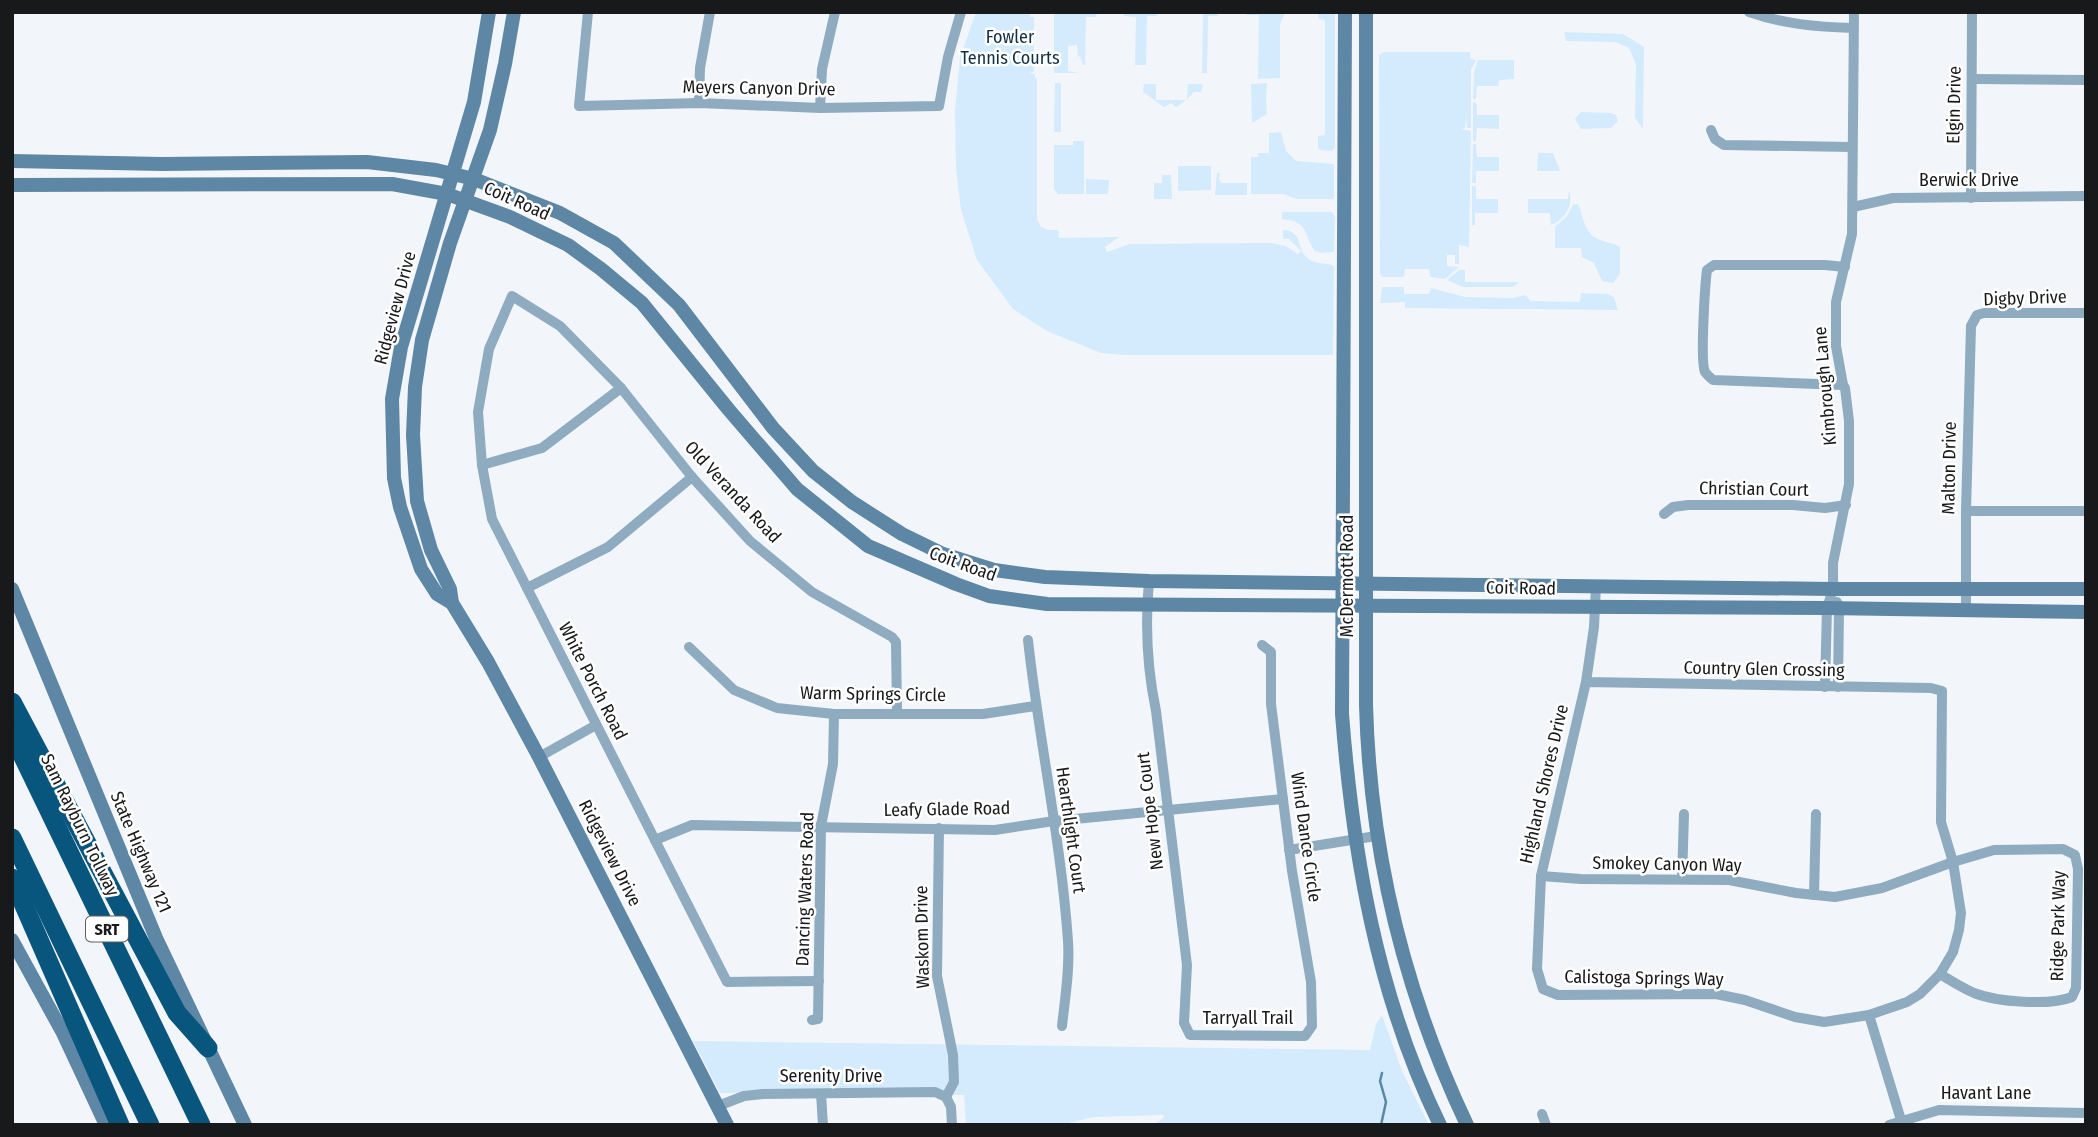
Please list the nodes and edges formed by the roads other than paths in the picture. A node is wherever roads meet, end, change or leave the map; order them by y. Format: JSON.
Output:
{"nodes":[{"id":1,"x":489,"y":12,"type":"edge"},
{"id":2,"x":514,"y":12,"type":"edge"},
{"id":3,"x":588,"y":12,"type":"edge"},
{"id":4,"x":709,"y":12,"type":"edge"},
{"id":5,"x":835,"y":12,"type":"edge"},
{"id":6,"x":961,"y":12,"type":"edge"},
{"id":7,"x":1345,"y":12,"type":"edge"},
{"id":8,"x":1366,"y":12,"type":"edge"},
{"id":9,"x":1749,"y":12,"type":"edge"},
{"id":10,"x":1854,"y":12,"type":"edge"},
{"id":11,"x":1972,"y":12,"type":"edge"},
{"id":12,"x":1853,"y":29,"type":"junction"},
{"id":13,"x":1972,"y":79,"type":"junction"},
{"id":14,"x":2086,"y":80,"type":"edge"},
{"id":15,"x":699,"y":103,"type":"junction"},
{"id":16,"x":820,"y":108,"type":"junction"},
{"id":17,"x":1711,"y":131,"type":"dead end"},
{"id":18,"x":1852,"y":147,"type":"junction"},
{"id":19,"x":299,"y":161,"type":"junction"},
{"id":20,"x":17,"y":162,"type":"edge"},
{"id":21,"x":175,"y":164,"type":"junction"},
{"id":22,"x":453,"y":174,"type":"junction"},
{"id":23,"x":474,"y":179,"type":"junction"},
{"id":24,"x":300,"y":183,"type":"junction"},
{"id":25,"x":17,"y":185,"type":"edge"},
{"id":26,"x":175,"y":185,"type":"junction"},
{"id":27,"x":447,"y":194,"type":"junction"},
{"id":28,"x":2086,"y":196,"type":"edge"},
{"id":29,"x":1970,"y":198,"type":"junction"},
{"id":30,"x":466,"y":199,"type":"junction"},
{"id":31,"x":1853,"y":206,"type":"junction"},
{"id":32,"x":1344,"y":209,"type":"junction"},
{"id":33,"x":1366,"y":209,"type":"junction"},
{"id":34,"x":1845,"y":267,"type":"junction"},
{"id":35,"x":512,"y":296,"type":"joint"},
{"id":36,"x":2086,"y":313,"type":"edge"},
{"id":37,"x":1970,"y":326,"type":"joint"},
{"id":38,"x":1343,"y":370,"type":"junction"},
{"id":39,"x":1366,"y":370,"type":"junction"},
{"id":40,"x":1843,"y":385,"type":"junction"},
{"id":41,"x":743,"y":387,"type":"junction"},
{"id":42,"x":621,"y":388,"type":"junction"},
{"id":43,"x":753,"y":401,"type":"junction"},
{"id":44,"x":729,"y":410,"type":"junction"},
{"id":45,"x":482,"y":465,"type":"junction"},
{"id":46,"x":692,"y":477,"type":"junction"},
{"id":47,"x":1846,"y":505,"type":"junction"},
{"id":48,"x":1966,"y":511,"type":"junction"},
{"id":49,"x":2086,"y":511,"type":"edge"},
{"id":50,"x":1664,"y":514,"type":"dead end"},
{"id":51,"x":1149,"y":581,"type":"junction"},
{"id":52,"x":1342,"y":583,"type":"junction"},
{"id":53,"x":1366,"y":584,"type":"junction"},
{"id":54,"x":1519,"y":586,"type":"junction"},
{"id":55,"x":1597,"y":586,"type":"junction"},
{"id":56,"x":527,"y":588,"type":"junction"},
{"id":57,"x":12,"y":589,"type":"edge"},
{"id":58,"x":1833,"y":589,"type":"junction"},
{"id":59,"x":2086,"y":589,"type":"edge"},
{"id":60,"x":1966,"y":590,"type":"junction"},
{"id":61,"x":452,"y":603,"type":"junction"},
{"id":62,"x":1342,"y":604,"type":"junction"},
{"id":63,"x":1147,"y":605,"type":"junction"},
{"id":64,"x":1366,"y":605,"type":"junction"},
{"id":65,"x":1479,"y":607,"type":"junction"},
{"id":66,"x":1594,"y":608,"type":"junction"},
{"id":67,"x":1833,"y":608,"type":"junction"},
{"id":68,"x":1966,"y":610,"type":"junction"},
{"id":69,"x":2086,"y":612,"type":"edge"},
{"id":70,"x":1028,"y":640,"type":"dead end"},
{"id":71,"x":1262,"y":645,"type":"dead end"},
{"id":72,"x":688,"y":647,"type":"dead end"},
{"id":73,"x":1586,"y":682,"type":"junction"},
{"id":74,"x":1825,"y":687,"type":"junction"},
{"id":75,"x":1838,"y":687,"type":"junction"},
{"id":76,"x":12,"y":702,"type":"edge"},
{"id":77,"x":1035,"y":706,"type":"junction"},
{"id":78,"x":897,"y":713,"type":"junction"},
{"id":79,"x":834,"y":714,"type":"junction"},
{"id":80,"x":596,"y":725,"type":"junction"},
{"id":81,"x":12,"y":734,"type":"edge"},
{"id":82,"x":539,"y":757,"type":"junction"},
{"id":83,"x":1283,"y":799,"type":"junction"},
{"id":84,"x":1168,"y":809,"type":"junction"},
{"id":85,"x":1684,"y":814,"type":"dead end"},
{"id":86,"x":1816,"y":814,"type":"dead end"},
{"id":87,"x":1054,"y":821,"type":"junction"},
{"id":88,"x":821,"y":827,"type":"junction"},
{"id":89,"x":939,"y":828,"type":"junction"},
{"id":90,"x":1376,"y":836,"type":"junction"},
{"id":91,"x":12,"y":838,"type":"edge"},
{"id":92,"x":1356,"y":839,"type":"junction"},
{"id":93,"x":655,"y":840,"type":"junction"},
{"id":94,"x":1289,"y":850,"type":"junction"},
{"id":95,"x":2075,"y":855,"type":"joint"},
{"id":96,"x":1953,"y":862,"type":"junction"},
{"id":97,"x":1541,"y":876,"type":"junction"},
{"id":98,"x":12,"y":878,"type":"edge"},
{"id":99,"x":1682,"y":879,"type":"junction"},
{"id":100,"x":1814,"y":895,"type":"junction"},
{"id":101,"x":12,"y":940,"type":"edge"},
{"id":102,"x":1940,"y":974,"type":"junction"},
{"id":103,"x":819,"y":981,"type":"junction"},
{"id":104,"x":1543,"y":989,"type":"joint"},
{"id":105,"x":1869,"y":1015,"type":"junction"},
{"id":106,"x":812,"y":1020,"type":"dead end"},
{"id":107,"x":1062,"y":1026,"type":"dead end"},
{"id":108,"x":1190,"y":1035,"type":"joint"},
{"id":109,"x":1306,"y":1036,"type":"joint"},
{"id":110,"x":208,"y":1048,"type":"junction"},
{"id":111,"x":821,"y":1094,"type":"junction"},
{"id":112,"x":946,"y":1097,"type":"junction"},
{"id":113,"x":718,"y":1106,"type":"junction"},
{"id":114,"x":2080,"y":1117,"type":"edge"},
{"id":115,"x":1901,"y":1120,"type":"junction"},
{"id":116,"x":106,"y":1125,"type":"edge"},
{"id":117,"x":120,"y":1125,"type":"edge"},
{"id":118,"x":150,"y":1125,"type":"edge"},
{"id":119,"x":201,"y":1125,"type":"edge"},
{"id":120,"x":245,"y":1125,"type":"edge"},
{"id":121,"x":727,"y":1125,"type":"edge"},
{"id":122,"x":823,"y":1125,"type":"edge"},
{"id":123,"x":952,"y":1125,"type":"edge"},
{"id":124,"x":1440,"y":1125,"type":"edge"},
{"id":125,"x":1467,"y":1125,"type":"edge"},
{"id":126,"x":1889,"y":1125,"type":"edge"}],
"edges":[{"from":1,"to":22,"type":"main road","name":"Ridgeview Drive"},
{"from":2,"to":23,"type":"main road","name":"Ridgeview Drive"},
{"from":3,"to":15,"type":"street","name":"Meyers Canyon Drive"},
{"from":4,"to":15,"type":"street"},
{"from":5,"to":16,"type":"street"},
{"from":6,"to":16,"type":"street","name":"Meyers Canyon Drive"},
{"from":7,"to":32,"type":"main road","name":"McDermott Road"},
{"from":8,"to":33,"type":"main road","name":"McDermott Road"},
{"from":9,"to":12,"type":"street"},
{"from":10,"to":12,"type":"street","name":"Kimbrough Lane"},
{"from":11,"to":13,"type":"street","name":"Elgin Drive"},
{"from":12,"to":18,"type":"street","name":"Kimbrough Lane"},
{"from":13,"to":14,"type":"street"},
{"from":13,"to":29,"type":"street","name":"Elgin Drive"},
{"from":15,"to":16,"type":"street","name":"Meyers Canyon Drive"},
{"from":17,"to":18,"type":"street"},
{"from":18,"to":31,"type":"street","name":"Kimbrough Lane"},
{"from":19,"to":21,"type":"main road","name":"Coit Road"},
{"from":19,"to":22,"type":"main road","name":"Coit Road"},
{"from":19,"to":24,"type":"main road"},
{"from":20,"to":21,"type":"main road","name":"Coit Road"},
{"from":20,"to":25,"type":"main road"},
{"from":21,"to":26,"type":"main road"},
{"from":22,"to":23,"type":"main road","name":"Coit Road"},
{"from":22,"to":27,"type":"main road","name":"Ridgeview Drive"},
{"from":23,"to":30,"type":"main road","name":"Ridgeview Drive"},
{"from":23,"to":41,"type":"main road","name":"Coit Road"},
{"from":24,"to":26,"type":"main road","name":"Coit Road"},
{"from":24,"to":27,"type":"main road","name":"Coit Road"},
{"from":25,"to":26,"type":"main road","name":"Coit Road"},
{"from":27,"to":30,"type":"main road","name":"Coit Road"},
{"from":27,"to":61,"type":"main road","name":"Ridgeview Drive"},
{"from":28,"to":29,"type":"street","name":"Berwick Drive"},
{"from":29,"to":31,"type":"street","name":"Berwick Drive"},
{"from":30,"to":44,"type":"main road","name":"Coit Road"},
{"from":30,"to":61,"type":"main road","name":"Ridgeview Drive"},
{"from":31,"to":34,"type":"street","name":"Kimbrough Lane"},
{"from":32,"to":33,"type":"main road"},
{"from":32,"to":38,"type":"main road","name":"McDermott Road"},
{"from":33,"to":39,"type":"main road","name":"McDermott Road"},
{"from":34,"to":40,"type":"street","name":"Kimbrough Lane"},
{"from":34,"to":40,"type":"street"},
{"from":35,"to":42,"type":"street","name":"Old Veranda Road"},
{"from":35,"to":45,"type":"street","name":"White Porch Road"},
{"from":36,"to":37,"type":"street","name":"Digby Drive"},
{"from":37,"to":48,"type":"street","name":"Malton Drive"},
{"from":38,"to":39,"type":"main road"},
{"from":38,"to":52,"type":"main road","name":"McDermott Road"},
{"from":39,"to":53,"type":"main road","name":"McDermott Road"},
{"from":40,"to":47,"type":"street","name":"Kimbrough Lane"},
{"from":41,"to":43,"type":"main road","name":"Coit Road"},
{"from":41,"to":44,"type":"main road"},
{"from":42,"to":45,"type":"street"},
{"from":42,"to":46,"type":"street","name":"Old Veranda Road"},
{"from":43,"to":44,"type":"main road"},
{"from":43,"to":51,"type":"main road","name":"Coit Road"},
{"from":44,"to":63,"type":"main road","name":"Coit Road"},
{"from":45,"to":56,"type":"street","name":"White Porch Road"},
{"from":46,"to":56,"type":"street"},
{"from":46,"to":78,"type":"street","name":"Old Veranda Road"},
{"from":47,"to":50,"type":"street","name":"Christian Court"},
{"from":47,"to":58,"type":"street","name":"Kimbrough Lane"},
{"from":48,"to":49,"type":"street"},
{"from":48,"to":60,"type":"street","name":"Malton Drive"},
{"from":51,"to":52,"type":"main road","name":"Coit Road"},
{"from":51,"to":63,"type":"street","name":"New Hope Court"},
{"from":52,"to":53,"type":"main road","name":"Coit Road"},
{"from":52,"to":62,"type":"main road","name":"McDermott Road"},
{"from":53,"to":54,"type":"main road","name":"Coit Road"},
{"from":53,"to":64,"type":"main road","name":"McDermott Road"},
{"from":54,"to":55,"type":"main road","name":"Coit Road"},
{"from":54,"to":65,"type":"main road"},
{"from":55,"to":58,"type":"main road","name":"Coit Road"},
{"from":55,"to":66,"type":"street","name":"Highland Shores Drive"},
{"from":56,"to":80,"type":"street","name":"White Porch Road"},
{"from":57,"to":110,"type":"main road","name":"State Highway 121"},
{"from":58,"to":60,"type":"main road","name":"Coit Road"},
{"from":58,"to":67,"type":"street","name":"Kimbrough Lane"},
{"from":59,"to":60,"type":"main road","name":"Coit Road"},
{"from":60,"to":68,"type":"street","name":"Malton Drive"},
{"from":61,"to":82,"type":"main road","name":"Ridgeview Drive"},
{"from":62,"to":63,"type":"main road","name":"Coit Road"},
{"from":62,"to":64,"type":"main road","name":"Coit Road"},
{"from":62,"to":92,"type":"main road","name":"McDermott Road"},
{"from":63,"to":84,"type":"street","name":"New Hope Court"},
{"from":64,"to":65,"type":"main road","name":"Coit Road"},
{"from":64,"to":90,"type":"main road","name":"McDermott Road"},
{"from":65,"to":66,"type":"main road","name":"Coit Road"},
{"from":66,"to":67,"type":"main road","name":"Coit Road"},
{"from":66,"to":73,"type":"street","name":"Highland Shores Drive"},
{"from":67,"to":68,"type":"main road","name":"Coit Road"},
{"from":67,"to":74,"type":"street"},
{"from":67,"to":75,"type":"street"},
{"from":68,"to":69,"type":"main road","name":"Coit Road"},
{"from":70,"to":77,"type":"street","name":"Hearthlight Court"},
{"from":71,"to":83,"type":"street","name":"Wind Dance Circle"},
{"from":72,"to":79,"type":"street","name":"Warm Springs Circle"},
{"from":73,"to":74,"type":"street","name":"Country Glen Crossing"},
{"from":73,"to":97,"type":"street","name":"Highland Shores Drive"},
{"from":74,"to":75,"type":"street","name":"Country Glen Crossing"},
{"from":75,"to":96,"type":"street","name":"Country Glen Crossing"},
{"from":76,"to":110,"type":"highway"},
{"from":77,"to":78,"type":"street","name":"Warm Springs Circle"},
{"from":77,"to":87,"type":"street","name":"Hearthlight Court"},
{"from":78,"to":79,"type":"street","name":"Warm Springs Circle"},
{"from":79,"to":88,"type":"street","name":"Dancing Waters Road"},
{"from":80,"to":82,"type":"street"},
{"from":80,"to":93,"type":"street","name":"White Porch Road"},
{"from":81,"to":119,"type":"highway","name":"Sam Rayburn Tollway","number":"SRT"},
{"from":82,"to":113,"type":"main road","name":"Ridgeview Drive"},
{"from":83,"to":84,"type":"street","name":"Leafy Glade Road"},
{"from":83,"to":94,"type":"street","name":"Wind Dance Circle"},
{"from":84,"to":87,"type":"street","name":"Leafy Glade Road"},
{"from":84,"to":108,"type":"street","name":"New Hope Court"},
{"from":85,"to":99,"type":"street"},
{"from":86,"to":100,"type":"street"},
{"from":87,"to":89,"type":"street","name":"Leafy Glade Road"},
{"from":87,"to":107,"type":"street","name":"Hearthlight Court"},
{"from":88,"to":89,"type":"street","name":"Leafy Glade Road"},
{"from":88,"to":93,"type":"street","name":"Leafy Glade Road"},
{"from":88,"to":103,"type":"street","name":"Dancing Waters Road"},
{"from":89,"to":112,"type":"street","name":"Waskom Drive"},
{"from":90,"to":92,"type":"street"},
{"from":90,"to":125,"type":"main road","name":"McDermott Road"},
{"from":91,"to":118,"type":"highway","number":"SRT"},
{"from":92,"to":94,"type":"street"},
{"from":92,"to":124,"type":"main road","name":"McDermott Road"},
{"from":93,"to":103,"type":"street","name":"White Porch Road"},
{"from":94,"to":109,"type":"street","name":"Wind Dance Circle"},
{"from":95,"to":96,"type":"street","name":"Smokey Canyon Way"},
{"from":95,"to":102,"type":"street","name":"Ridge Park Way"},
{"from":96,"to":100,"type":"street","name":"Smokey Canyon Way"},
{"from":96,"to":102,"type":"street"},
{"from":97,"to":99,"type":"street","name":"Smokey Canyon Way"},
{"from":97,"to":104,"type":"street","name":"Highland Shores Drive"},
{"from":98,"to":117,"type":"highway"},
{"from":99,"to":100,"type":"street","name":"Smokey Canyon Way"},
{"from":101,"to":116,"type":"main road"},
{"from":102,"to":105,"type":"street","name":"Calistoga Springs Way"},
{"from":103,"to":106,"type":"street","name":"Dancing Waters Road"},
{"from":104,"to":105,"type":"street","name":"Calistoga Springs Way"},
{"from":105,"to":115,"type":"street"},
{"from":108,"to":109,"type":"street","name":"Tarryall Trail"},
{"from":110,"to":120,"type":"main road","name":"State Highway 121"},
{"from":111,"to":112,"type":"street","name":"Serenity Drive"},
{"from":111,"to":113,"type":"street","name":"Serenity Drive"},
{"from":111,"to":122,"type":"street"},
{"from":112,"to":123,"type":"street","name":"Waskom Drive"},
{"from":113,"to":121,"type":"main road","name":"Ridgeview Drive"},
{"from":114,"to":115,"type":"street","name":"Havant Lane"},
{"from":115,"to":126,"type":"street","name":"Havant Lane"}]}
